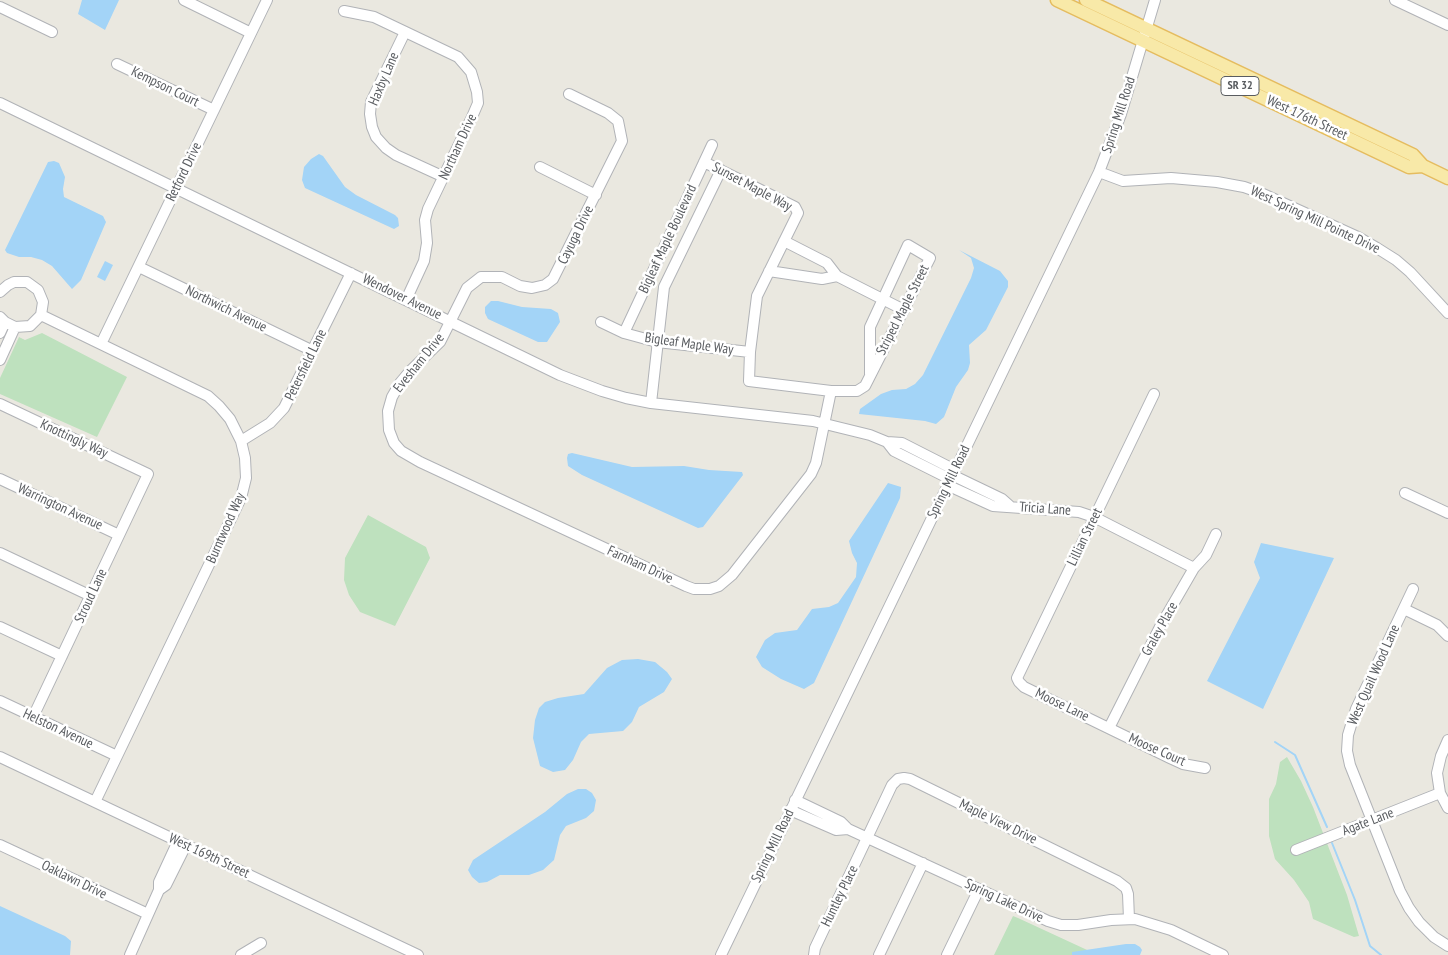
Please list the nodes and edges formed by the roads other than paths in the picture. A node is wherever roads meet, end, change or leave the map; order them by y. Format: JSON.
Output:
{"nodes":[{"id":1,"x":184,"y":0,"type":"edge"},
{"id":2,"x":267,"y":0,"type":"edge"},
{"id":3,"x":1057,"y":0,"type":"edge"},
{"id":4,"x":1086,"y":0,"type":"edge"},
{"id":5,"x":1155,"y":0,"type":"edge"},
{"id":6,"x":1395,"y":0,"type":"edge"},
{"id":7,"x":0,"y":7,"type":"edge"},
{"id":8,"x":344,"y":11,"type":"dead end"},
{"id":9,"x":1448,"y":25,"type":"edge"},
{"id":10,"x":52,"y":32,"type":"dead end"},
{"id":11,"x":405,"y":32,"type":"junction"},
{"id":12,"x":251,"y":33,"type":"junction"},
{"id":13,"x":1144,"y":34,"type":"junction"},
{"id":14,"x":117,"y":64,"type":"dead end"},
{"id":15,"x":570,"y":94,"type":"dead end"},
{"id":16,"x":0,"y":103,"type":"edge"},
{"id":17,"x":214,"y":110,"type":"junction"},
{"id":18,"x":712,"y":145,"type":"dead end"},
{"id":19,"x":704,"y":162,"type":"junction"},
{"id":20,"x":540,"y":167,"type":"dead end"},
{"id":21,"x":721,"y":170,"type":"junction"},
{"id":22,"x":1099,"y":172,"type":"junction"},
{"id":23,"x":444,"y":177,"type":"junction"},
{"id":24,"x":1448,"y":178,"type":"edge"},
{"id":25,"x":176,"y":188,"type":"junction"},
{"id":26,"x":596,"y":195,"type":"junction"},
{"id":27,"x":784,"y":242,"type":"junction"},
{"id":28,"x":139,"y":267,"type":"junction"},
{"id":29,"x":769,"y":271,"type":"junction"},
{"id":30,"x":351,"y":273,"type":"junction"},
{"id":31,"x":837,"y":276,"type":"junction"},
{"id":32,"x":0,"y":292,"type":"edge"},
{"id":33,"x":883,"y":299,"type":"junction"},
{"id":34,"x":406,"y":300,"type":"junction"},
{"id":35,"x":904,"y":310,"type":"junction"},
{"id":36,"x":1448,"y":313,"type":"edge"},
{"id":37,"x":41,"y":315,"type":"junction"},
{"id":38,"x":2,"y":320,"type":"edge"},
{"id":39,"x":451,"y":321,"type":"junction"},
{"id":40,"x":601,"y":322,"type":"dead end"},
{"id":41,"x":15,"y":327,"type":"junction"},
{"id":42,"x":0,"y":333,"type":"edge"},
{"id":43,"x":624,"y":333,"type":"junction"},
{"id":44,"x":657,"y":342,"type":"junction"},
{"id":45,"x":101,"y":344,"type":"junction"},
{"id":46,"x":313,"y":351,"type":"junction"},
{"id":47,"x":750,"y":352,"type":"junction"},
{"id":48,"x":0,"y":360,"type":"edge"},
{"id":49,"x":870,"y":374,"type":"junction"},
{"id":50,"x":831,"y":390,"type":"junction"},
{"id":51,"x":1154,"y":394,"type":"dead end"},
{"id":52,"x":650,"y":403,"type":"junction"},
{"id":53,"x":0,"y":404,"type":"edge"},
{"id":54,"x":824,"y":423,"type":"junction"},
{"id":55,"x":390,"y":436,"type":"joint"},
{"id":56,"x":241,"y":441,"type":"junction"},
{"id":57,"x":148,"y":474,"type":"joint"},
{"id":58,"x":951,"y":477,"type":"junction"},
{"id":59,"x":0,"y":478,"type":"edge"},
{"id":60,"x":1405,"y":492,"type":"dead end"},
{"id":61,"x":1448,"y":513,"type":"edge"},
{"id":62,"x":1094,"y":517,"type":"junction"},
{"id":63,"x":1216,"y":534,"type":"dead end"},
{"id":64,"x":119,"y":535,"type":"junction"},
{"id":65,"x":0,"y":553,"type":"edge"},
{"id":66,"x":1194,"y":568,"type":"junction"},
{"id":67,"x":1413,"y":589,"type":"dead end"},
{"id":68,"x":90,"y":596,"type":"junction"},
{"id":69,"x":1404,"y":609,"type":"junction"},
{"id":70,"x":0,"y":627,"type":"edge"},
{"id":71,"x":1448,"y":636,"type":"edge"},
{"id":72,"x":62,"y":656,"type":"junction"},
{"id":73,"x":1018,"y":680,"type":"joint"},
{"id":74,"x":0,"y":701,"type":"edge"},
{"id":75,"x":33,"y":716,"type":"junction"},
{"id":76,"x":1109,"y":728,"type":"junction"},
{"id":77,"x":1448,"y":740,"type":"edge"},
{"id":78,"x":117,"y":756,"type":"junction"},
{"id":79,"x":0,"y":757,"type":"edge"},
{"id":80,"x":1206,"y":768,"type":"dead end"},
{"id":81,"x":1440,"y":793,"type":"junction"},
{"id":82,"x":795,"y":800,"type":"junction"},
{"id":83,"x":95,"y":802,"type":"junction"},
{"id":84,"x":1448,"y":808,"type":"edge"},
{"id":85,"x":790,"y":810,"type":"junction"},
{"id":86,"x":1371,"y":820,"type":"junction"},
{"id":87,"x":848,"y":829,"type":"junction"},
{"id":88,"x":868,"y":838,"type":"junction"},
{"id":89,"x":182,"y":843,"type":"junction"},
{"id":90,"x":0,"y":845,"type":"edge"},
{"id":91,"x":1296,"y":850,"type":"dead end"},
{"id":92,"x":923,"y":863,"type":"junction"},
{"id":93,"x":979,"y":889,"type":"junction"},
{"id":94,"x":148,"y":914,"type":"junction"},
{"id":95,"x":1129,"y":919,"type":"junction"},
{"id":96,"x":261,"y":943,"type":"dead end"},
{"id":97,"x":1448,"y":946,"type":"edge"},
{"id":98,"x":1210,"y":952,"type":"edge"},
{"id":99,"x":130,"y":955,"type":"edge"},
{"id":100,"x":241,"y":955,"type":"edge"},
{"id":101,"x":418,"y":955,"type":"edge"},
{"id":102,"x":721,"y":955,"type":"edge"},
{"id":103,"x":814,"y":955,"type":"edge"},
{"id":104,"x":879,"y":955,"type":"edge"},
{"id":105,"x":947,"y":955,"type":"edge"},
{"id":106,"x":1223,"y":955,"type":"edge"}],
"edges":[{"from":1,"to":12,"type":"street"},
{"from":2,"to":12,"type":"street","name":"Retford Drive"},
{"from":3,"to":13,"type":"main road","name":"West 176th Street","number":"SR 32"},
{"from":4,"to":13,"type":"main road","name":"West 176th Street","number":"SR 32"},
{"from":5,"to":13,"type":"street","name":"Spring Mill Road"},
{"from":6,"to":9,"type":"street"},
{"from":7,"to":10,"type":"street"},
{"from":8,"to":11,"type":"street","name":"Northam Drive"},
{"from":11,"to":23,"type":"street","name":"Northam Drive"},
{"from":11,"to":23,"type":"street","name":"Haxby Lane"},
{"from":12,"to":17,"type":"street","name":"Retford Drive"},
{"from":13,"to":22,"type":"street","name":"Spring Mill Road"},
{"from":13,"to":24,"type":"main road","name":"West 176th Street","number":"SR 32"},
{"from":14,"to":17,"type":"street","name":"Kempson Court"},
{"from":15,"to":26,"type":"street","name":"Cayuga Drive"},
{"from":16,"to":25,"type":"street","name":"Wendover Avenue"},
{"from":17,"to":25,"type":"street","name":"Retford Drive"},
{"from":18,"to":19,"type":"street","name":"Bigleaf Maple Boulevard"},
{"from":19,"to":21,"type":"street","name":"Sunset Maple Way"},
{"from":19,"to":43,"type":"street","name":"Bigleaf Maple Boulevard"},
{"from":20,"to":26,"type":"street"},
{"from":21,"to":27,"type":"street","name":"Sunset Maple Way"},
{"from":21,"to":44,"type":"street","name":"Bigleaf Maple Boulevard"},
{"from":22,"to":36,"type":"street","name":"West Spring Mill Pointe Drive"},
{"from":22,"to":58,"type":"street","name":"Spring Mill Road"},
{"from":23,"to":34,"type":"street","name":"Northam Drive"},
{"from":25,"to":28,"type":"street","name":"Retford Drive"},
{"from":25,"to":30,"type":"street","name":"Wendover Avenue"},
{"from":26,"to":39,"type":"street","name":"Cayuga Drive"},
{"from":27,"to":29,"type":"street"},
{"from":27,"to":31,"type":"street"},
{"from":28,"to":45,"type":"street","name":"Retford Drive"},
{"from":28,"to":46,"type":"street","name":"Northwich Avenue"},
{"from":29,"to":31,"type":"street"},
{"from":29,"to":47,"type":"street"},
{"from":30,"to":34,"type":"street","name":"Wendover Avenue"},
{"from":30,"to":46,"type":"street","name":"Petersfield Lane"},
{"from":31,"to":33,"type":"street"},
{"from":32,"to":37,"type":"street"},
{"from":33,"to":35,"type":"street"},
{"from":33,"to":35,"type":"street","name":"Striped Maple Street"},
{"from":33,"to":49,"type":"street","name":"Striped Maple Street"},
{"from":34,"to":39,"type":"street","name":"Wendover Avenue"},
{"from":35,"to":49,"type":"street","name":"Striped Maple Street"},
{"from":37,"to":41,"type":"street"},
{"from":37,"to":45,"type":"street","name":"Burntwood Way"},
{"from":38,"to":41,"type":"street"},
{"from":38,"to":42,"type":"street"},
{"from":39,"to":52,"type":"street","name":"Wendover Avenue"},
{"from":39,"to":55,"type":"street","name":"Evesham Drive"},
{"from":40,"to":43,"type":"street","name":"Bigleaf Maple Way"},
{"from":41,"to":48,"type":"street"},
{"from":43,"to":44,"type":"street","name":"Bigleaf Maple Way"},
{"from":44,"to":47,"type":"street","name":"Bigleaf Maple Way"},
{"from":44,"to":52,"type":"street","name":"Bigleaf Maple Boulevard"},
{"from":45,"to":56,"type":"street","name":"Burntwood Way"},
{"from":46,"to":56,"type":"street","name":"Petersfield Lane"},
{"from":47,"to":50,"type":"street"},
{"from":49,"to":50,"type":"street","name":"Striped Maple Street"},
{"from":50,"to":54,"type":"street"},
{"from":51,"to":62,"type":"street","name":"Lillian Street"},
{"from":52,"to":54,"type":"street","name":"Wendover Avenue"},
{"from":53,"to":57,"type":"street","name":"Knottingly Way"},
{"from":54,"to":55,"type":"street","name":"Farnham Drive"},
{"from":54,"to":58,"type":"street","name":"Wendover Avenue"},
{"from":56,"to":78,"type":"street","name":"Burntwood Way"},
{"from":57,"to":64,"type":"street","name":"Stroud Lane"},
{"from":58,"to":62,"type":"street","name":"Tricia Lane"},
{"from":58,"to":82,"type":"street","name":"Spring Mill Road"},
{"from":59,"to":64,"type":"street","name":"Warrington Avenue"},
{"from":60,"to":61,"type":"street"},
{"from":62,"to":66,"type":"street","name":"Tricia Lane"},
{"from":62,"to":73,"type":"street","name":"Lillian Street"},
{"from":63,"to":66,"type":"street","name":"Graley Place"},
{"from":64,"to":68,"type":"street","name":"Stroud Lane"},
{"from":65,"to":68,"type":"street"},
{"from":66,"to":76,"type":"street","name":"Graley Place"},
{"from":67,"to":69,"type":"street","name":"West Quail Wood Lane"},
{"from":68,"to":72,"type":"street","name":"Stroud Lane"},
{"from":69,"to":71,"type":"street"},
{"from":69,"to":86,"type":"street","name":"West Quail Wood Lane"},
{"from":70,"to":72,"type":"street"},
{"from":72,"to":75,"type":"street","name":"Stroud Lane"},
{"from":73,"to":76,"type":"street","name":"Moose Lane"},
{"from":74,"to":75,"type":"street","name":"Helston Avenue"},
{"from":75,"to":78,"type":"street","name":"Helston Avenue"},
{"from":76,"to":80,"type":"street","name":"Moose Court"},
{"from":77,"to":81,"type":"street"},
{"from":78,"to":83,"type":"street","name":"Burntwood Way"},
{"from":79,"to":83,"type":"street","name":"West 169th Street"},
{"from":81,"to":84,"type":"street"},
{"from":81,"to":86,"type":"street","name":"Agate Lane"},
{"from":82,"to":85,"type":"street","name":"Spring Mill Road"},
{"from":82,"to":87,"type":"street","name":"Spring Lake Drive"},
{"from":83,"to":89,"type":"street","name":"West 169th Street"},
{"from":85,"to":87,"type":"street"},
{"from":85,"to":102,"type":"street","name":"Spring Mill Road"},
{"from":86,"to":91,"type":"street","name":"Agate Lane"},
{"from":86,"to":97,"type":"street","name":"West Quail Wood Lane"},
{"from":87,"to":88,"type":"street","name":"Spring Lake Drive"},
{"from":88,"to":92,"type":"street","name":"Spring Lake Drive"},
{"from":88,"to":95,"type":"street","name":"Maple View Drive"},
{"from":88,"to":103,"type":"street","name":"Huntley Place"},
{"from":89,"to":94,"type":"street"},
{"from":89,"to":101,"type":"street","name":"West 169th Street"},
{"from":90,"to":94,"type":"street","name":"Oaklawn Drive"},
{"from":92,"to":93,"type":"street","name":"Spring Lake Drive"},
{"from":92,"to":104,"type":"street"},
{"from":93,"to":95,"type":"street","name":"Spring Lake Drive"},
{"from":93,"to":105,"type":"street"},
{"from":94,"to":99,"type":"street"},
{"from":95,"to":98,"type":"street","name":"Spring Lake Drive"},
{"from":96,"to":100,"type":"street"},
{"from":98,"to":106,"type":"street","name":"Spring Lake Drive"}]}
